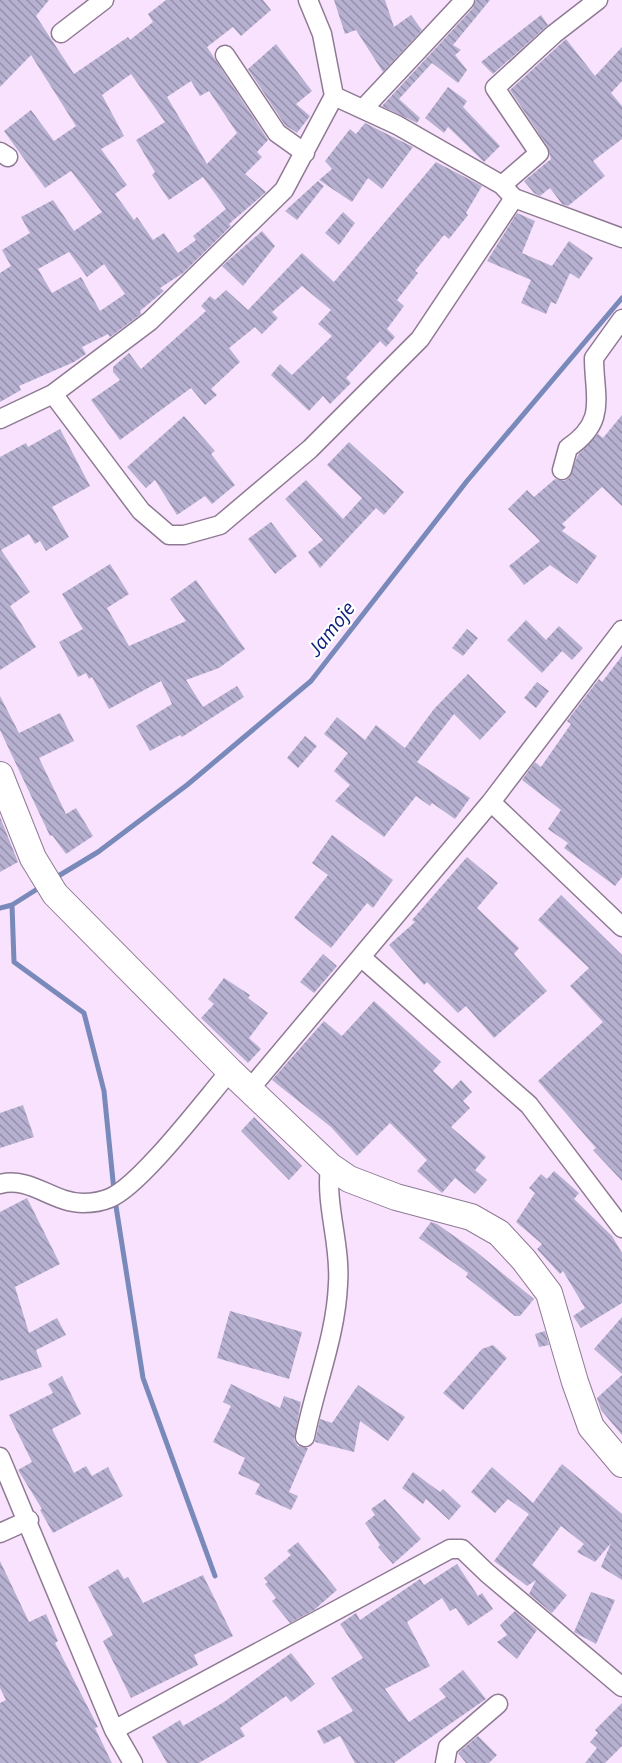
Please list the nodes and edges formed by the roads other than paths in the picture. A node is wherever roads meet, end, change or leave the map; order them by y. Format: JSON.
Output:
{"nodes":[{"id":1,"x":104,"y":0,"type":"edge"},
{"id":2,"x":308,"y":0,"type":"edge"},
{"id":3,"x":465,"y":0,"type":"edge"},
{"id":4,"x":598,"y":0,"type":"edge"},
{"id":5,"x":61,"y":33,"type":"dead end"},
{"id":6,"x":225,"y":54,"type":"dead end"},
{"id":7,"x":334,"y":96,"type":"junction"},
{"id":8,"x":363,"y":109,"type":"junction"},
{"id":9,"x":305,"y":153,"type":"junction"},
{"id":10,"x":508,"y":192,"type":"junction"},
{"id":11,"x":622,"y":238,"type":"edge"},
{"id":12,"x":622,"y":319,"type":"edge"},
{"id":13,"x":53,"y":394,"type":"junction"},
{"id":14,"x":0,"y":418,"type":"edge"},
{"id":15,"x":562,"y":470,"type":"dead end"},
{"id":16,"x":622,"y":630,"type":"edge"},
{"id":17,"x":0,"y":775,"type":"edge"},
{"id":18,"x":491,"y":802,"type":"junction"},
{"id":19,"x":622,"y":927,"type":"edge"},
{"id":20,"x":361,"y":957,"type":"junction"},
{"id":21,"x":230,"y":1071,"type":"junction"},
{"id":22,"x":249,"y":1090,"type":"junction"},
{"id":23,"x":330,"y":1166,"type":"junction"},
{"id":24,"x":0,"y":1184,"type":"edge"},
{"id":25,"x":622,"y":1228,"type":"edge"},
{"id":26,"x":305,"y":1437,"type":"dead end"},
{"id":27,"x":0,"y":1457,"type":"edge"},
{"id":28,"x":622,"y":1464,"type":"edge"},
{"id":29,"x":29,"y":1520,"type":"junction"},
{"id":30,"x":0,"y":1533,"type":"edge"},
{"id":31,"x":622,"y":1687,"type":"edge"},
{"id":32,"x":498,"y":1704,"type":"dead end"},
{"id":33,"x":114,"y":1730,"type":"junction"},
{"id":34,"x":133,"y":1763,"type":"edge"},
{"id":35,"x":445,"y":1763,"type":"edge"}],
"edges":[{"from":1,"to":5,"type":"street"},
{"from":2,"to":7,"type":"street"},
{"from":3,"to":8,"type":"street"},
{"from":4,"to":10,"type":"street"},
{"from":6,"to":9,"type":"street"},
{"from":7,"to":8,"type":"street"},
{"from":7,"to":9,"type":"street"},
{"from":8,"to":10,"type":"street"},
{"from":9,"to":13,"type":"street"},
{"from":10,"to":11,"type":"street"},
{"from":10,"to":13,"type":"street"},
{"from":12,"to":15,"type":"street"},
{"from":13,"to":14,"type":"street"},
{"from":16,"to":18,"type":"street"},
{"from":17,"to":21,"type":"street"},
{"from":18,"to":19,"type":"street"},
{"from":18,"to":20,"type":"street"},
{"from":20,"to":22,"type":"street"},
{"from":20,"to":25,"type":"street"},
{"from":21,"to":22,"type":"street"},
{"from":21,"to":24,"type":"street"},
{"from":22,"to":23,"type":"street"},
{"from":23,"to":26,"type":"street"},
{"from":23,"to":28,"type":"street"},
{"from":27,"to":29,"type":"street"},
{"from":29,"to":30,"type":"street"},
{"from":29,"to":33,"type":"street"},
{"from":31,"to":33,"type":"street"},
{"from":32,"to":35,"type":"street"},
{"from":33,"to":34,"type":"street"}]}
